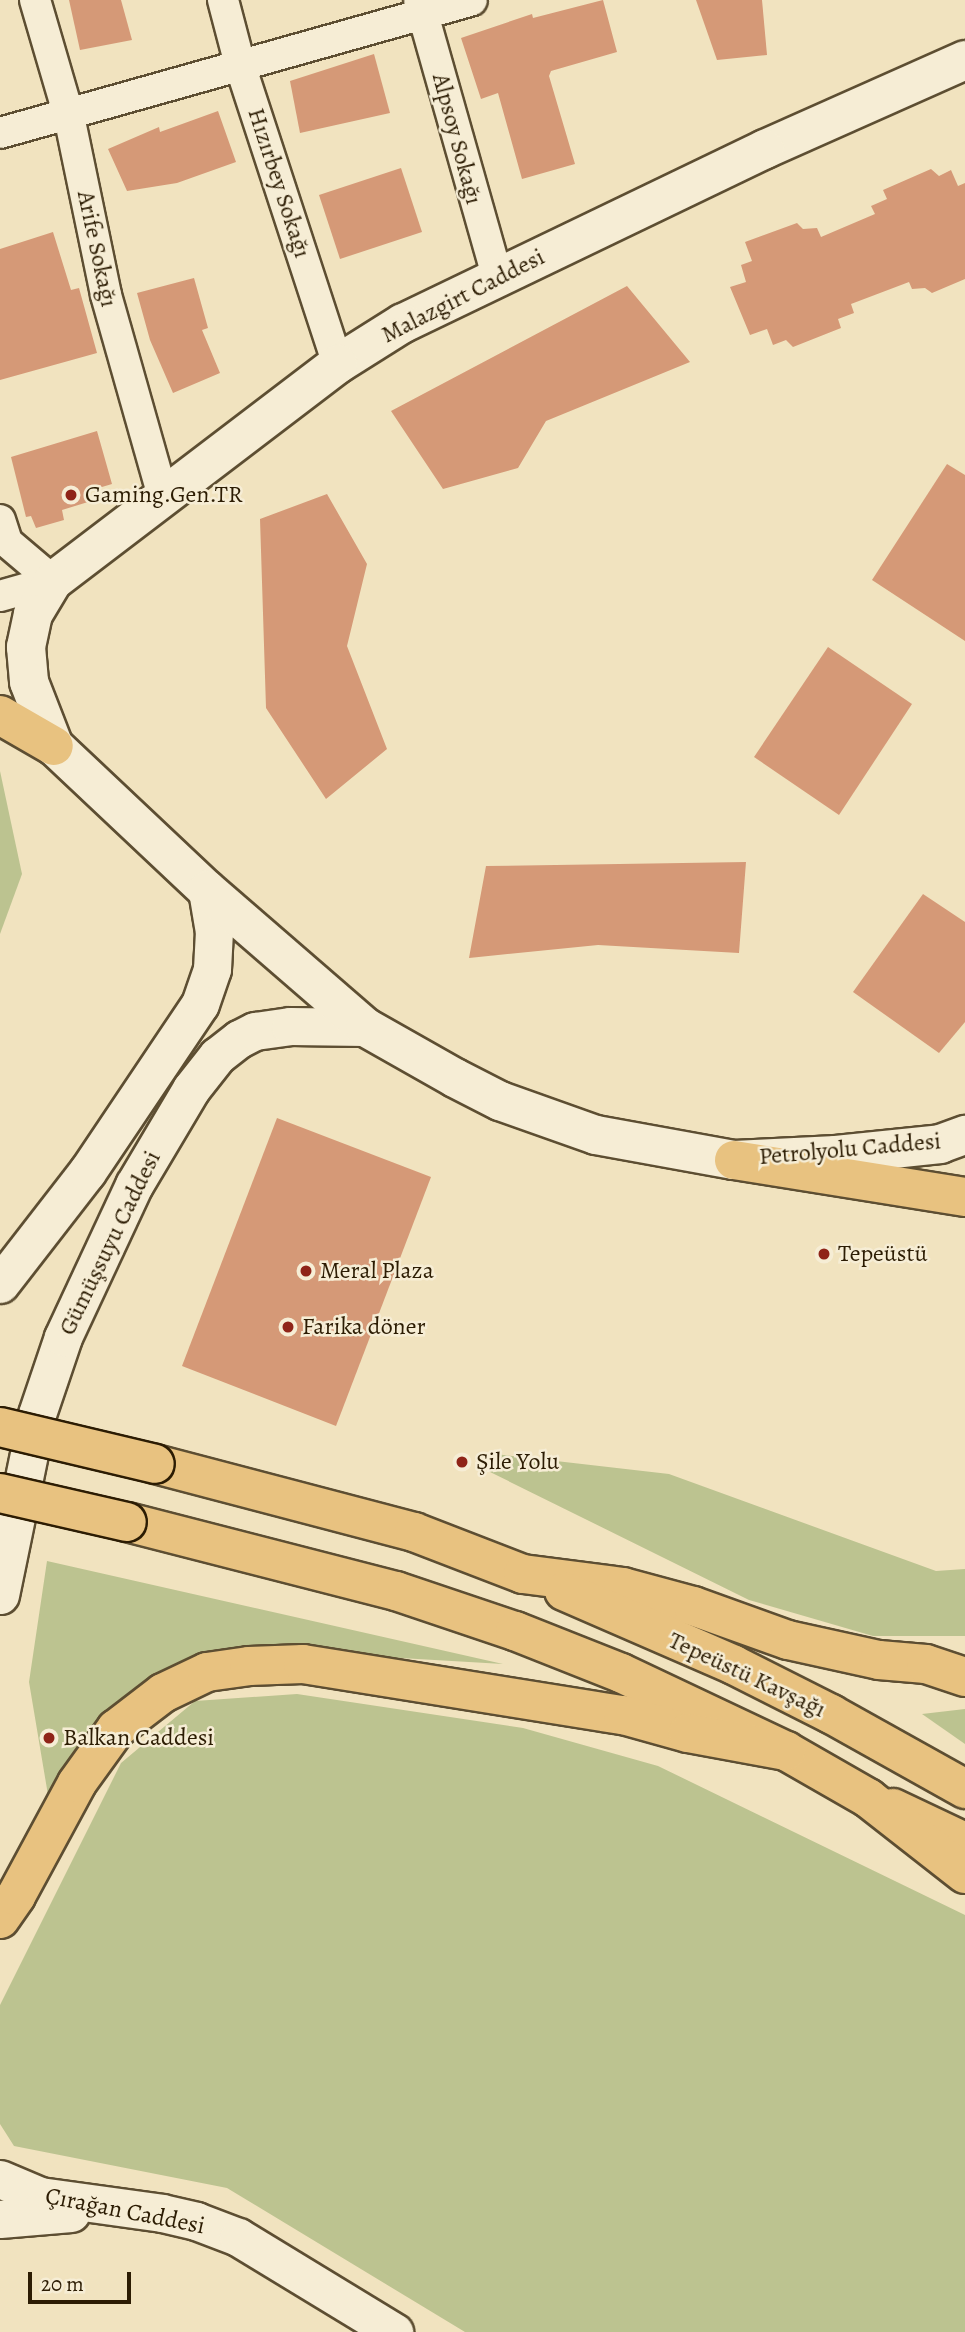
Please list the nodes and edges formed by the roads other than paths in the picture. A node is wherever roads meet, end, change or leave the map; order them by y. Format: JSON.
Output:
{"nodes":[{"id":1,"x":35,"y":0,"type":"edge"},
{"id":2,"x":223,"y":0,"type":"edge"},
{"id":3,"x":472,"y":0,"type":"edge"},
{"id":4,"x":420,"y":7,"type":"edge"},
{"id":5,"x":965,"y":60,"type":"edge"},
{"id":6,"x":240,"y":65,"type":"junction"},
{"id":7,"x":69,"y":116,"type":"junction"},
{"id":8,"x":0,"y":133,"type":"edge"},
{"id":9,"x":497,"y":276,"type":"junction"},
{"id":10,"x":338,"y":364,"type":"junction"},
{"id":11,"x":163,"y":497,"type":"junction"},
{"id":12,"x":0,"y":520,"type":"edge"},
{"id":13,"x":53,"y":581,"type":"junction"},
{"id":14,"x":0,"y":596,"type":"edge"},
{"id":15,"x":0,"y":715,"type":"edge"},
{"id":16,"x":54,"y":746,"type":"junction"},
{"id":17,"x":207,"y":890,"type":"junction"},
{"id":18,"x":365,"y":1027,"type":"junction"},
{"id":19,"x":965,"y":1135,"type":"edge"},
{"id":20,"x":734,"y":1160,"type":"junction"},
{"id":21,"x":965,"y":1197,"type":"edge"},
{"id":22,"x":0,"y":1284,"type":"edge"},
{"id":23,"x":0,"y":1427,"type":"edge"},
{"id":24,"x":0,"y":1493,"type":"edge"},
{"id":25,"x":523,"y":1574,"type":"junction"},
{"id":26,"x":0,"y":1595,"type":"edge"},
{"id":27,"x":965,"y":1654,"type":"edge"},
{"id":28,"x":926,"y":1664,"type":"junction"},
{"id":29,"x":965,"y":1677,"type":"edge"},
{"id":30,"x":786,"y":1751,"type":"junction"},
{"id":31,"x":965,"y":1788,"type":"edge"},
{"id":32,"x":868,"y":1798,"type":"junction"},
{"id":33,"x":965,"y":1842,"type":"edge"},
{"id":34,"x":965,"y":1874,"type":"edge"},
{"id":35,"x":0,"y":1919,"type":"edge"},
{"id":36,"x":0,"y":2179,"type":"edge"},
{"id":37,"x":121,"y":2208,"type":"junction"},
{"id":38,"x":0,"y":2219,"type":"edge"},
{"id":39,"x":394,"y":2332,"type":"edge"}],
"edges":[{"from":1,"to":7,"type":"street","name":"Arife Sokağı"},
{"from":2,"to":6,"type":"street","name":"Hızırbey Sokağı"},
{"from":3,"to":4,"type":"street"},
{"from":4,"to":6,"type":"street"},
{"from":4,"to":9,"type":"street","name":"Alpsoy Sokağı"},
{"from":5,"to":9,"type":"main road","name":"Malazgirt Caddesi"},
{"from":6,"to":7,"type":"street"},
{"from":6,"to":10,"type":"street","name":"Hızırbey Sokağı"},
{"from":7,"to":8,"type":"street"},
{"from":7,"to":11,"type":"street","name":"Arife Sokağı"},
{"from":9,"to":10,"type":"main road","name":"Malazgirt Caddesi"},
{"from":10,"to":11,"type":"main road","name":"Malazgirt Caddesi"},
{"from":11,"to":13,"type":"main road","name":"Malazgirt Caddesi"},
{"from":12,"to":13,"type":"street"},
{"from":13,"to":14,"type":"street","name":"Malazgirt Caddesi"},
{"from":13,"to":16,"type":"main road"},
{"from":15,"to":16,"type":"main road"},
{"from":16,"to":17,"type":"main road","name":"Petrolyolu Caddesi"},
{"from":17,"to":18,"type":"main road","name":"Petrolyolu Caddesi"},
{"from":17,"to":22,"type":"street","name":"Gümüşsuyu Caddesi"},
{"from":18,"to":20,"type":"main road","name":"Petrolyolu Caddesi"},
{"from":18,"to":26,"type":"street","name":"Gümüşsuyu Caddesi"},
{"from":19,"to":20,"type":"main road","name":"Petrolyolu Caddesi"},
{"from":20,"to":21,"type":"main road"},
{"from":23,"to":25,"type":"main road","bridge":true},
{"from":24,"to":30,"type":"main road","bridge":true},
{"from":25,"to":28,"type":"main road"},
{"from":25,"to":31,"type":"main road","name":"Tepeüstü Kavşağı"},
{"from":27,"to":28,"type":"main road"},
{"from":28,"to":29,"type":"main road"},
{"from":30,"to":32,"type":"main road"},
{"from":30,"to":35,"type":"main road"},
{"from":32,"to":33,"type":"main road"},
{"from":32,"to":34,"type":"main road"},
{"from":36,"to":37,"type":"street","name":"Çırağan Caddesi"},
{"from":37,"to":38,"type":"street"},
{"from":37,"to":39,"type":"street","name":"Çırağan Caddesi"}]}
